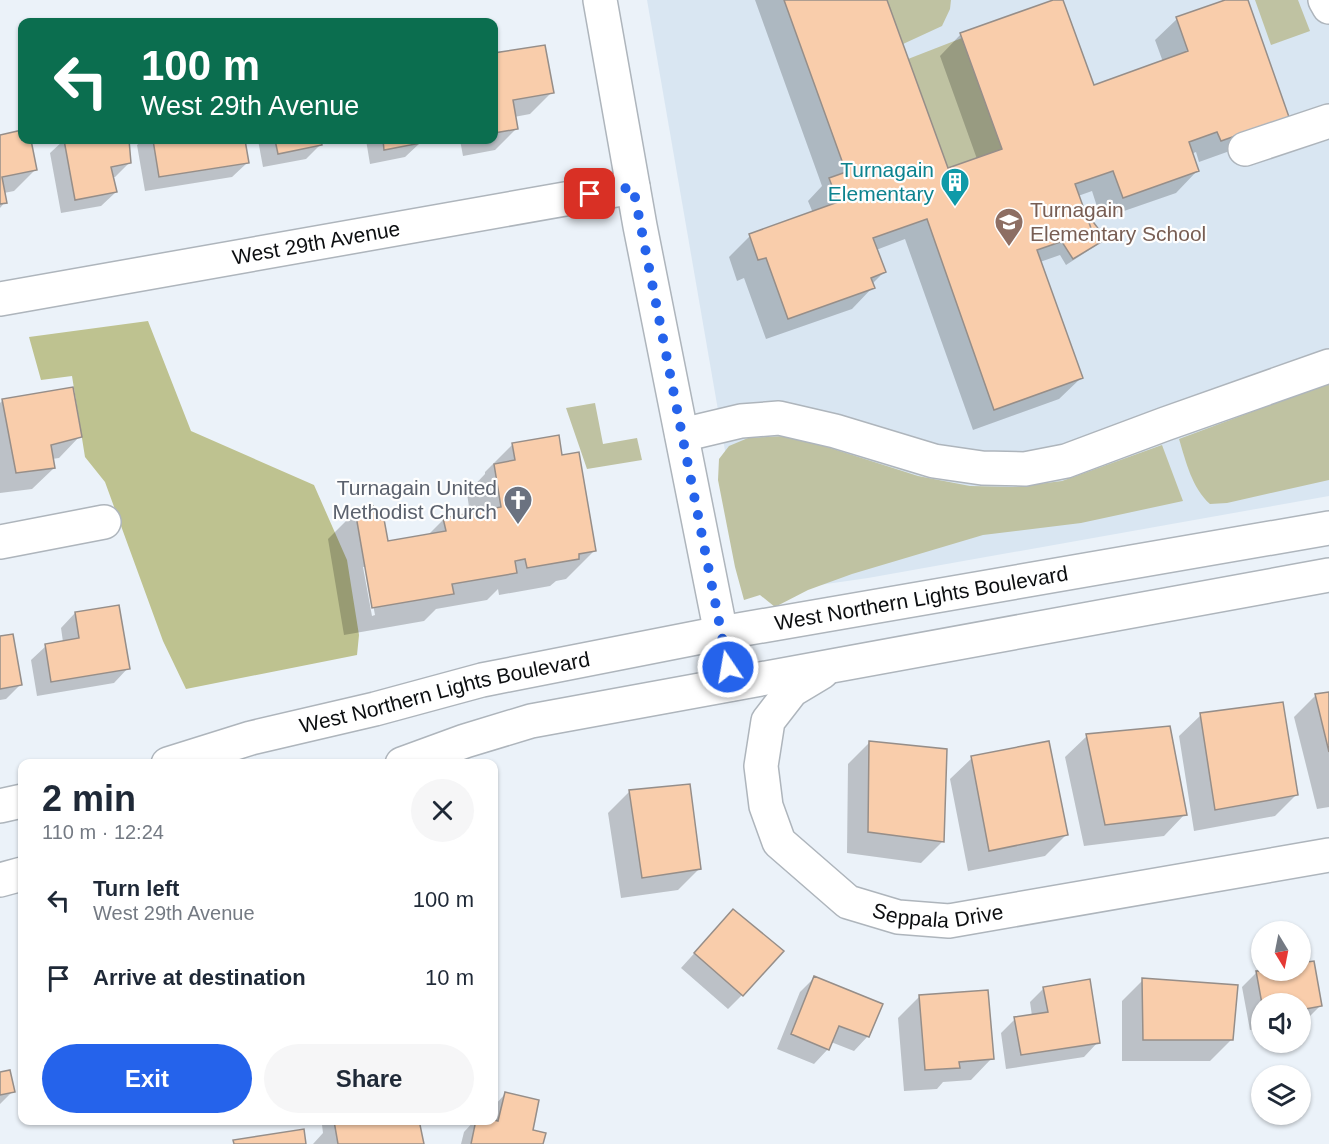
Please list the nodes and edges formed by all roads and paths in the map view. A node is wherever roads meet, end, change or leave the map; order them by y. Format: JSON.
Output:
{"nodes":[{"id":1,"x":600,"y":0,"type":"edge"},
{"id":2,"x":1324,"y":0,"type":"edge"},
{"id":3,"x":1329,"y":7,"type":"edge"},
{"id":4,"x":1329,"y":121,"type":"edge"},
{"id":5,"x":1245,"y":149,"type":"dead end"},
{"id":6,"x":633,"y":187,"type":"junction"},
{"id":7,"x":0,"y":299,"type":"edge"},
{"id":8,"x":1329,"y":366,"type":"edge"},
{"id":9,"x":682,"y":435,"type":"junction"},
{"id":10,"x":104,"y":522,"type":"dead end"},
{"id":11,"x":1329,"y":528,"type":"edge"},
{"id":12,"x":0,"y":542,"type":"edge"},
{"id":13,"x":1329,"y":575,"type":"edge"},
{"id":14,"x":721,"y":633,"type":"junction"},
{"id":15,"x":833,"y":665,"type":"junction"},
{"id":16,"x":731,"y":684,"type":"junction"},
{"id":17,"x":184,"y":759,"type":"edge"},
{"id":18,"x":416,"y":759,"type":"edge"},
{"id":19,"x":18,"y":802,"type":"edge"},
{"id":20,"x":0,"y":806,"type":"edge"},
{"id":21,"x":1329,"y":855,"type":"edge"},
{"id":22,"x":18,"y":875,"type":"edge"},
{"id":23,"x":0,"y":880,"type":"edge"}],
"edges":[{"from":1,"to":6,"type":"street"},
{"from":2,"to":3,"type":"street"},
{"from":4,"to":5,"type":"street"},
{"from":6,"to":7,"type":"street","name":"West 29th Avenue"},
{"from":6,"to":9,"type":"street"},
{"from":8,"to":9,"type":"street"},
{"from":9,"to":14,"type":"street"},
{"from":10,"to":12,"type":"street"},
{"from":11,"to":14,"type":"street","name":"West Northern Lights Boulevard"},
{"from":13,"to":15,"type":"street"},
{"from":14,"to":16,"type":"street"},
{"from":14,"to":17,"type":"street","name":"West Northern Lights Boulevard"},
{"from":15,"to":16,"type":"street"},
{"from":15,"to":21,"type":"street","name":"Seppala Drive"},
{"from":16,"to":18,"type":"street"},
{"from":19,"to":20,"type":"street"},
{"from":22,"to":23,"type":"street"}]}
